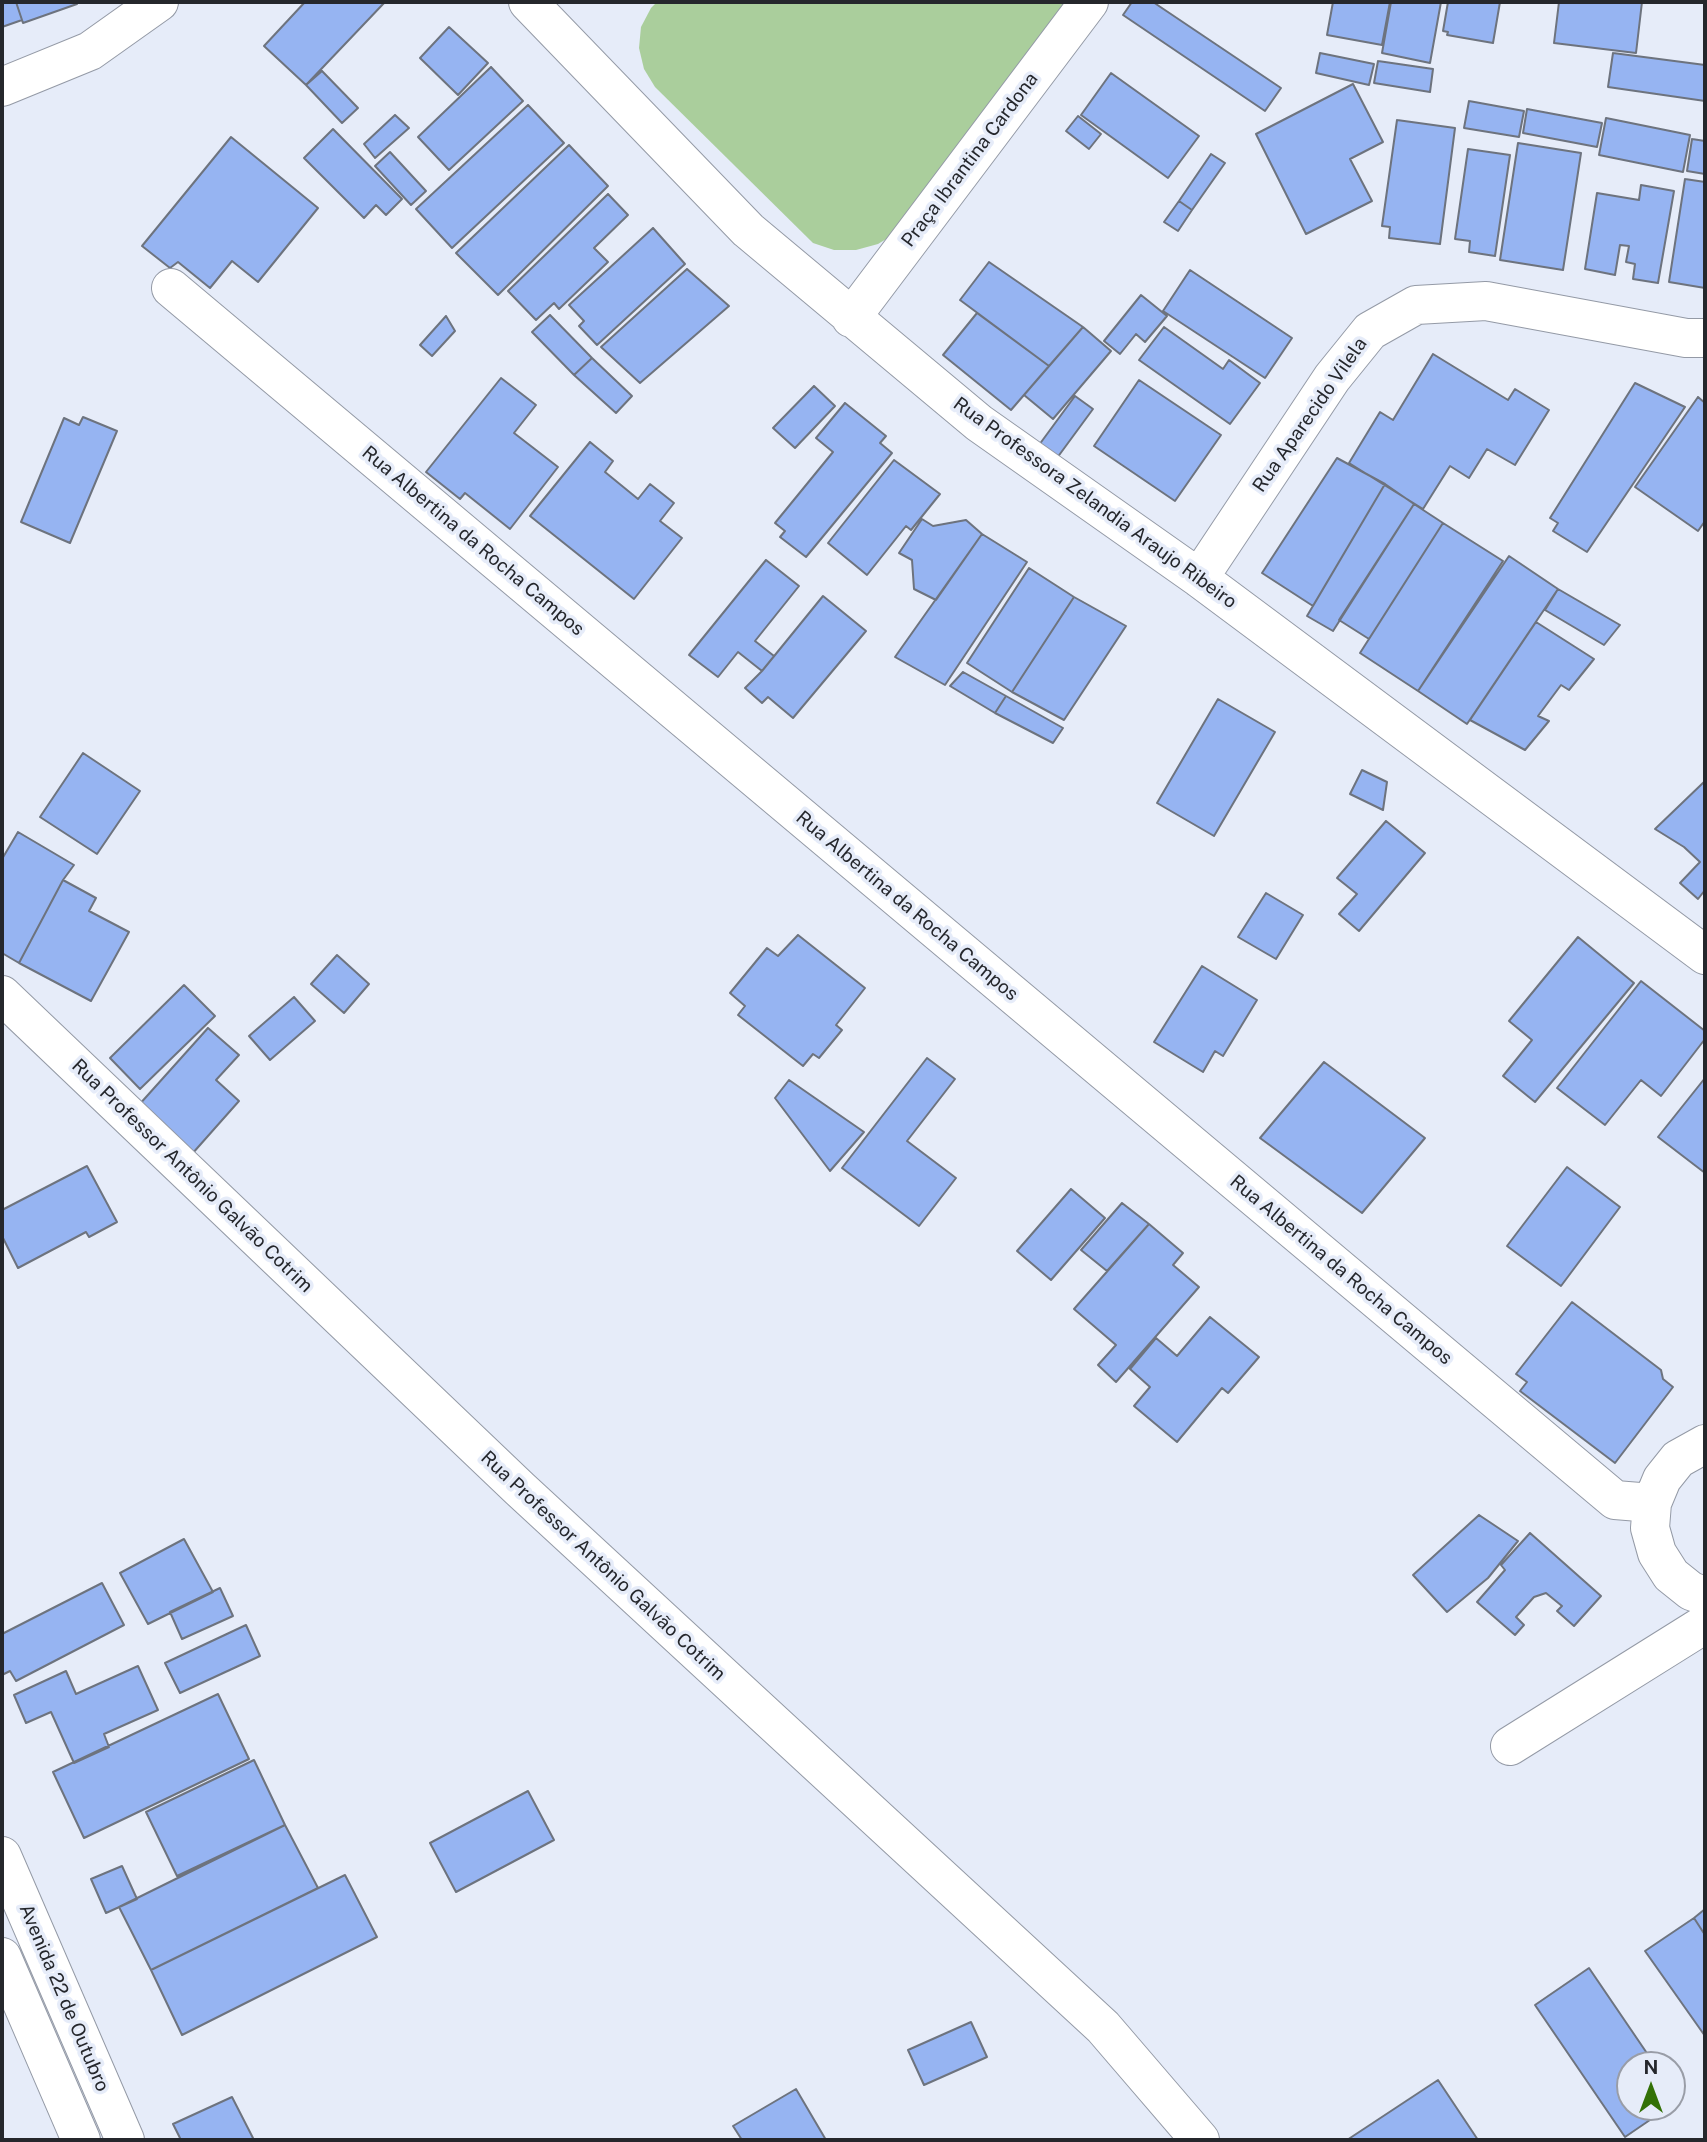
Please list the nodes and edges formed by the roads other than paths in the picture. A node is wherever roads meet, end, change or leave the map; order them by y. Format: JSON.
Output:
{"nodes":[{"id":1,"x":159,"y":2,"type":"edge"},
{"id":2,"x":1089,"y":2,"type":"edge"},
{"id":3,"x":544,"y":5,"type":"edge"},
{"id":4,"x":2,"y":87,"type":"edge"},
{"id":5,"x":171,"y":288,"type":"dead end"},
{"id":6,"x":850,"y":317,"type":"junction"},
{"id":7,"x":1705,"y":338,"type":"edge"},
{"id":8,"x":1199,"y":578,"type":"junction"},
{"id":9,"x":1705,"y":955,"type":"edge"},
{"id":10,"x":2,"y":995,"type":"edge"},
{"id":11,"x":1705,"y":1444,"type":"edge"},
{"id":12,"x":1652,"y":1503,"type":"junction"},
{"id":13,"x":1705,"y":1596,"type":"edge"},
{"id":14,"x":1705,"y":1624,"type":"edge"},
{"id":15,"x":1510,"y":1746,"type":"dead end"},
{"id":16,"x":2,"y":1856,"type":"edge"},
{"id":17,"x":2,"y":1957,"type":"edge"},
{"id":18,"x":81,"y":2140,"type":"edge"},
{"id":19,"x":125,"y":2140,"type":"edge"},
{"id":20,"x":1200,"y":2140,"type":"edge"}],
"edges":[{"from":1,"to":4,"type":"street"},
{"from":2,"to":6,"type":"street","name":"Praça Ibrantina Cardona"},
{"from":3,"to":6,"type":"street","name":"Rua Professora Zelandia Araujo Ribeiro"},
{"from":5,"to":12,"type":"street","name":"Rua Albertina da Rocha Campos"},
{"from":6,"to":8,"type":"street","name":"Rua Professora Zelandia Araujo Ribeiro"},
{"from":7,"to":8,"type":"street","name":"Rua Aparecido Vilela"},
{"from":8,"to":9,"type":"street","name":"Rua Professora Zelandia Araujo Ribeiro"},
{"from":10,"to":20,"type":"street","name":"Rua Professor Antônio Galvão Cotrim"},
{"from":11,"to":12,"type":"street"},
{"from":12,"to":13,"type":"street"},
{"from":14,"to":15,"type":"street"},
{"from":16,"to":19,"type":"street","name":"Avenida 22 de Outubro"},
{"from":17,"to":18,"type":"street","name":"Avenida 22 de Outubro"}]}
